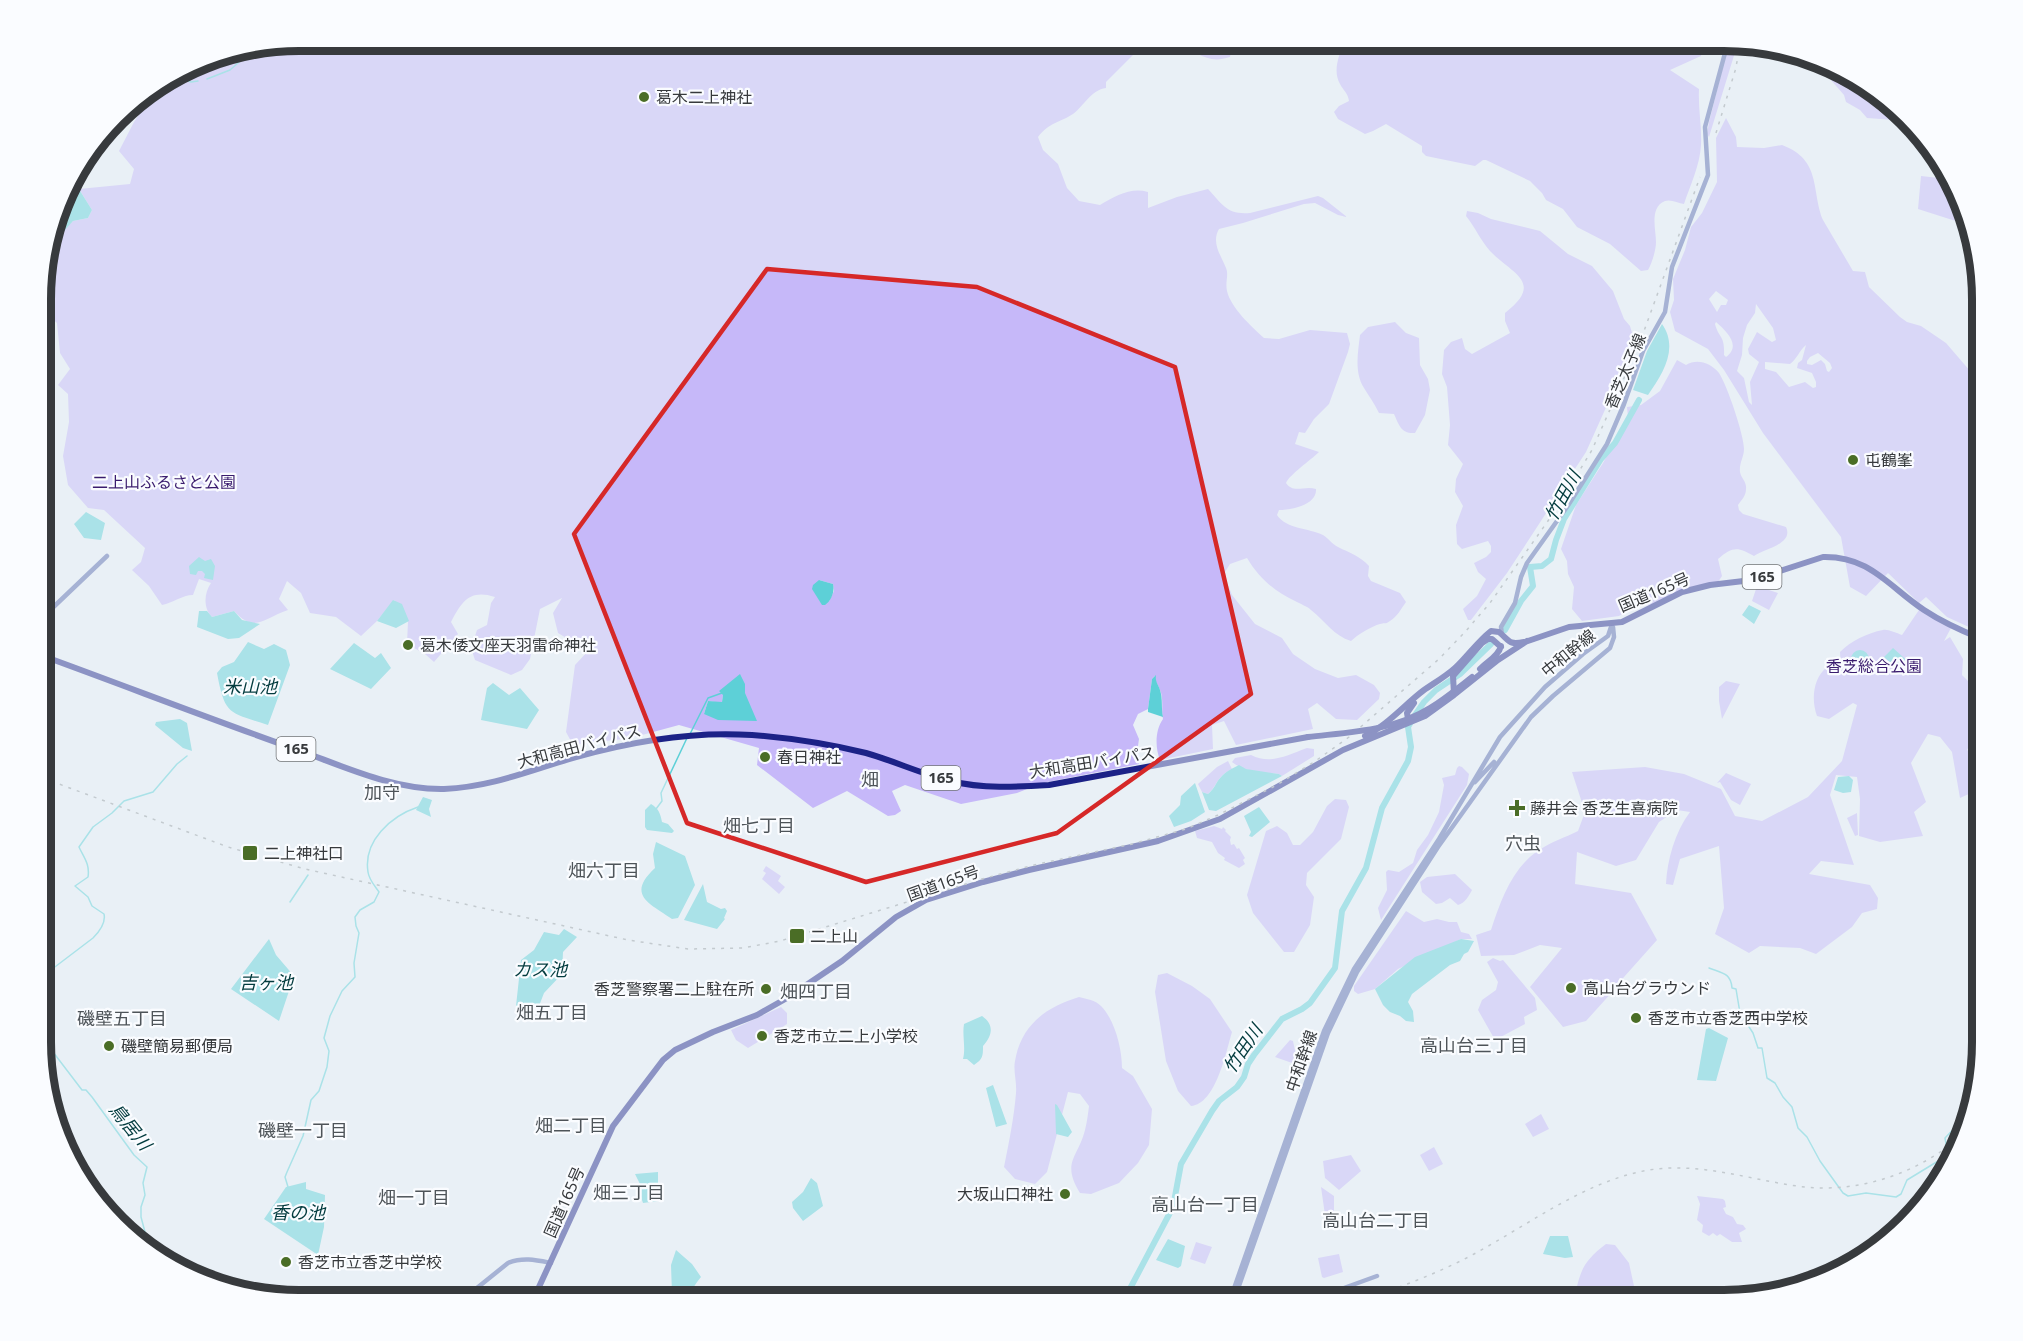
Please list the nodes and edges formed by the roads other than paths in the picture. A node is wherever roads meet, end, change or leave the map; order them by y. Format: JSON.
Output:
{"nodes":[{"id":1,"x":1725,"y":51,"type":"edge"},
{"id":2,"x":107,"y":556,"type":"dead end"},
{"id":3,"x":51,"y":608,"type":"edge"},
{"id":4,"x":1612,"y":624,"type":"junction"},
{"id":5,"x":1499,"y":633,"type":"junction"},
{"id":6,"x":1972,"y":635,"type":"edge"},
{"id":7,"x":1507,"y":641,"type":"junction"},
{"id":8,"x":1527,"y":641,"type":"junction"},
{"id":9,"x":1504,"y":649,"type":"junction"},
{"id":10,"x":51,"y":659,"type":"edge"},
{"id":11,"x":1498,"y":660,"type":"junction"},
{"id":12,"x":1441,"y":680,"type":"junction"},
{"id":13,"x":1454,"y":695,"type":"junction"},
{"id":14,"x":1416,"y":720,"type":"junction"},
{"id":15,"x":1501,"y":757,"type":"junction"},
{"id":16,"x":1313,"y":767,"type":"junction"},
{"id":17,"x":1468,"y":790,"type":"junction"},
{"id":18,"x":551,"y":1263,"type":"junction"},
{"id":19,"x":1377,"y":1276,"type":"dead end"},
{"id":20,"x":474,"y":1290,"type":"edge"},
{"id":21,"x":538,"y":1290,"type":"edge"},
{"id":22,"x":1235,"y":1290,"type":"edge"},
{"id":23,"x":1236,"y":1290,"type":"edge"},
{"id":24,"x":1338,"y":1290,"type":"edge"}],
"edges":[{"from":1,"to":5,"type":"main road","name":"香芝太子線"},
{"from":2,"to":3,"type":"main road"},
{"from":4,"to":6,"type":"highway","name":"国道165号","number":"165"},
{"from":4,"to":8,"type":"highway","name":"国道165号","number":"165"},
{"from":4,"to":15,"type":"main road","name":"中和幹線"},
{"from":4,"to":17,"type":"main road","name":"中和幹線"},
{"from":5,"to":7,"type":"highway"},
{"from":5,"to":9,"type":"highway"},
{"from":5,"to":12,"type":"highway","name":"国道165号","number":"165"},
{"from":7,"to":8,"type":"highway","name":"国道165号","number":"165"},
{"from":7,"to":9,"type":"highway"},
{"from":8,"to":9,"type":"highway","name":"国道165号","number":"165"},
{"from":8,"to":11,"type":"highway","name":"国道165号","number":"165"},
{"from":9,"to":10,"type":"highway","name":"大和高田バイパス","number":"165","bridge":true},
{"from":9,"to":11,"type":"highway","number":"165"},
{"from":9,"to":13,"type":"highway"},
{"from":11,"to":13,"type":"highway","name":"国道165号","number":"165"},
{"from":12,"to":14,"type":"highway","number":"165"},
{"from":12,"to":16,"type":"highway","name":"国道165号","number":"165"},
{"from":13,"to":14,"type":"highway","name":"国道165号","number":"165"},
{"from":14,"to":16,"type":"highway","name":"国道165号","number":"165"},
{"from":15,"to":17,"type":"main road"},
{"from":15,"to":23,"type":"main road","name":"中和幹線"},
{"from":16,"to":18,"type":"highway","name":"国道165号","number":"165"},
{"from":17,"to":22,"type":"main road","name":"中和幹線"},
{"from":18,"to":20,"type":"main road"},
{"from":18,"to":21,"type":"highway","name":"国道165号","number":"165"},
{"from":19,"to":24,"type":"main road"}]}
